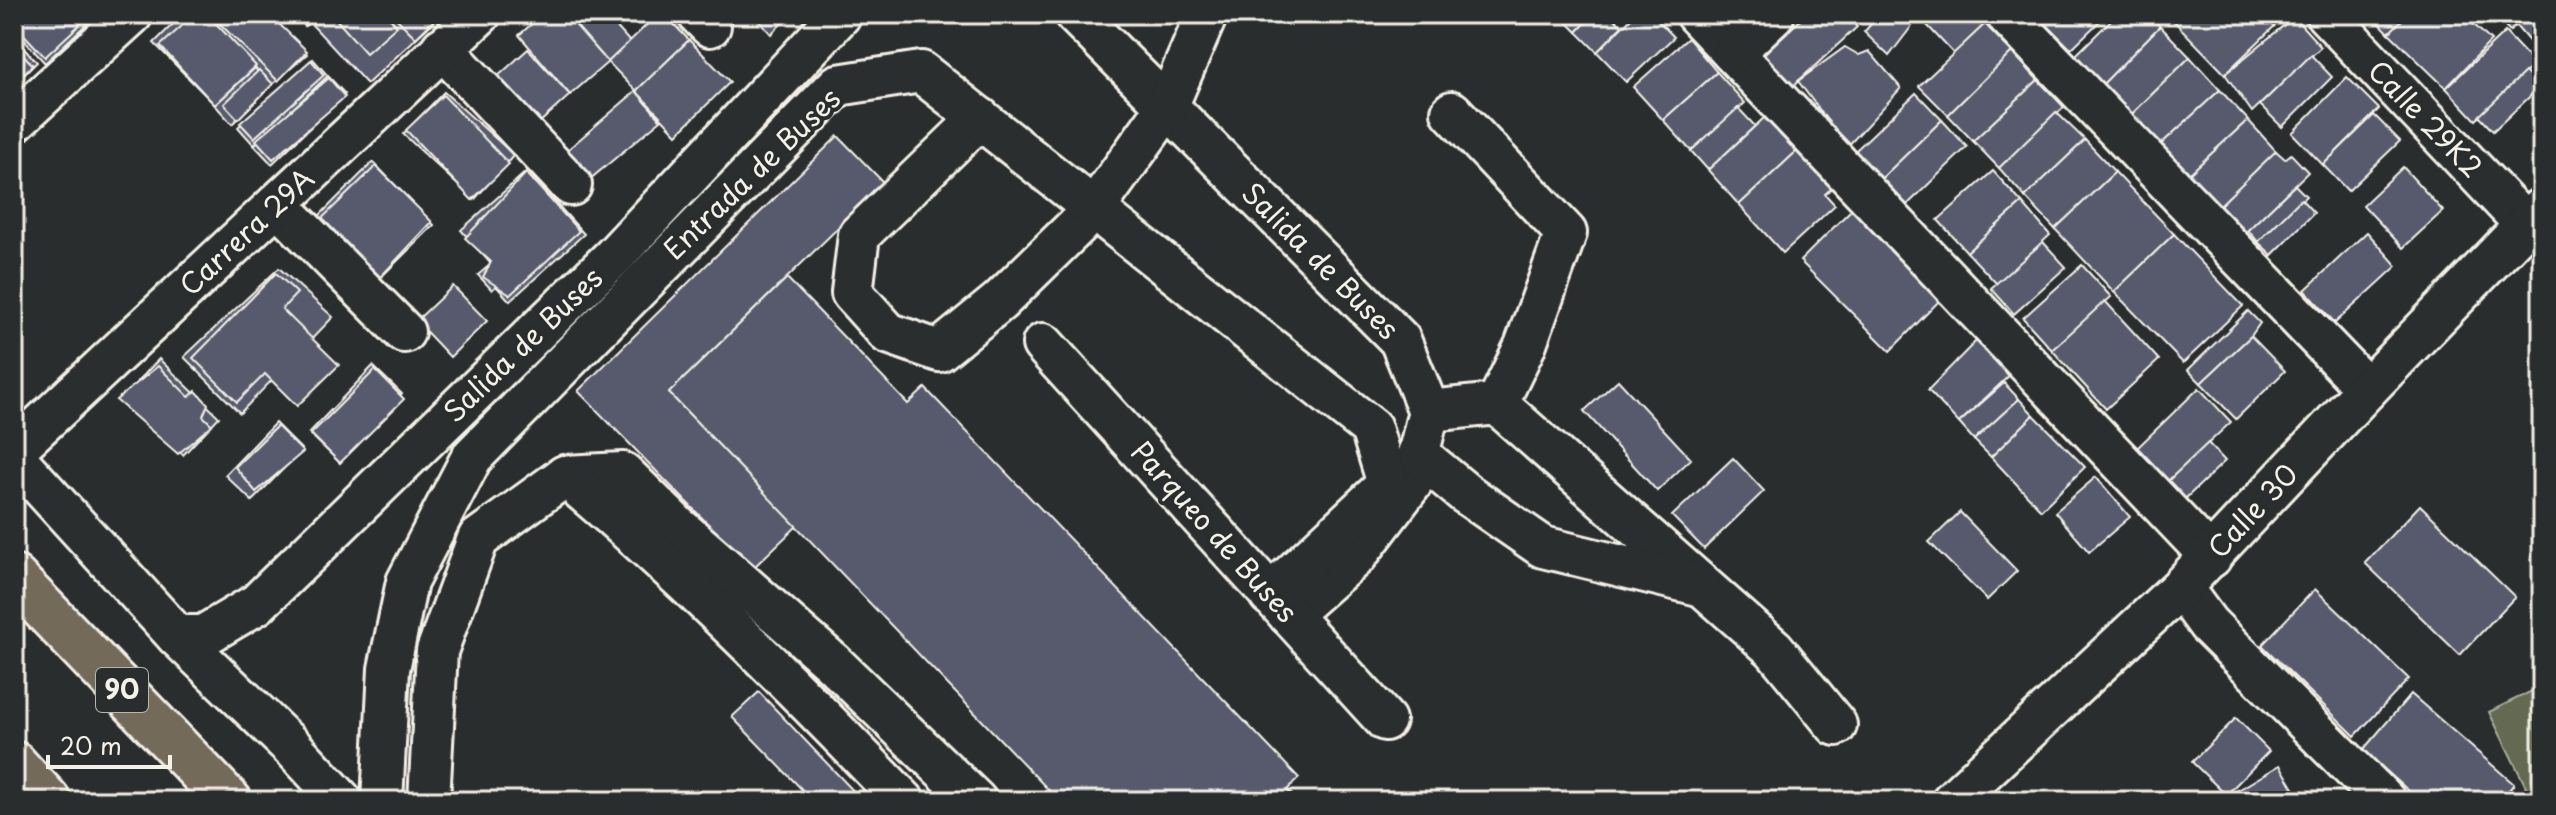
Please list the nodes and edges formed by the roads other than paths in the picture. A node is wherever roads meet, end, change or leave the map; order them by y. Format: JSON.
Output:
{"nodes":[{"id":1,"x":132,"y":14,"type":"edge"},
{"id":2,"x":480,"y":14,"type":"edge"},
{"id":3,"x":841,"y":14,"type":"edge"},
{"id":4,"x":1075,"y":14,"type":"edge"},
{"id":5,"x":1207,"y":14,"type":"edge"},
{"id":6,"x":1696,"y":14,"type":"edge"},
{"id":7,"x":1774,"y":14,"type":"edge"},
{"id":8,"x":2006,"y":14,"type":"edge"},
{"id":9,"x":2326,"y":14,"type":"edge"},
{"id":10,"x":442,"y":48,"type":"junction"},
{"id":11,"x":1733,"y":53,"type":"junction"},
{"id":12,"x":1167,"y":107,"type":"junction"},
{"id":13,"x":1452,"y":112,"type":"dead end"},
{"id":14,"x":980,"y":118,"type":"junction"},
{"id":15,"x":14,"y":122,"type":"edge"},
{"id":16,"x":571,"y":185,"type":"dead end"},
{"id":17,"x":277,"y":204,"type":"junction"},
{"id":18,"x":1094,"y":209,"type":"junction"},
{"id":19,"x":2534,"y":216,"type":"edge"},
{"id":20,"x":404,"y":332,"type":"dead end"},
{"id":21,"x":1043,"y":344,"type":"dead end"},
{"id":22,"x":2367,"y":389,"type":"junction"},
{"id":23,"x":1497,"y":404,"type":"junction"},
{"id":24,"x":1429,"y":411,"type":"junction"},
{"id":25,"x":14,"y":450,"type":"edge"},
{"id":26,"x":1418,"y":454,"type":"junction"},
{"id":27,"x":14,"y":457,"type":"edge"},
{"id":28,"x":565,"y":476,"type":"junction"},
{"id":29,"x":2211,"y":557,"type":"junction"},
{"id":30,"x":14,"y":578,"type":"edge"},
{"id":31,"x":1703,"y":586,"type":"junction"},
{"id":32,"x":2181,"y":587,"type":"junction"},
{"id":33,"x":1280,"y":605,"type":"junction"},
{"id":34,"x":177,"y":636,"type":"junction"},
{"id":35,"x":1385,"y":720,"type":"dead end"},
{"id":36,"x":1836,"y":725,"type":"dead end"},
{"id":37,"x":15,"y":767,"type":"edge"},
{"id":38,"x":48,"y":801,"type":"edge"},
{"id":39,"x":229,"y":801,"type":"edge"},
{"id":40,"x":342,"y":801,"type":"edge"},
{"id":41,"x":382,"y":801,"type":"edge"},
{"id":42,"x":429,"y":801,"type":"edge"},
{"id":43,"x":904,"y":801,"type":"edge"},
{"id":44,"x":976,"y":801,"type":"edge"},
{"id":45,"x":1952,"y":801,"type":"edge"},
{"id":46,"x":2385,"y":801,"type":"edge"}],
"edges":[{"from":1,"to":15,"type":"street"},
{"from":2,"to":10,"type":"street","name":"Carrera 29A"},
{"from":3,"to":34,"type":"street","name":"Salida de Buses"},
{"from":4,"to":12,"type":"street","name":"Salida de Buses"},
{"from":5,"to":12,"type":"street"},
{"from":6,"to":11,"type":"street"},
{"from":7,"to":11,"type":"street"},
{"from":8,"to":22,"type":"street"},
{"from":9,"to":19,"type":"street","name":"Calle 29K2"},
{"from":10,"to":16,"type":"street"},
{"from":10,"to":17,"type":"street","name":"Carrera 29A"},
{"from":11,"to":29,"type":"street"},
{"from":12,"to":18,"type":"street"},
{"from":12,"to":24,"type":"street","name":"Salida de Buses"},
{"from":13,"to":23,"type":"street"},
{"from":14,"to":18,"type":"street","name":"Entrada de Buses"},
{"from":14,"to":18,"type":"street"},
{"from":14,"to":41,"type":"street","name":"Entrada de Buses"},
{"from":17,"to":20,"type":"street"},
{"from":17,"to":25,"type":"street","name":"Carrera 29A"},
{"from":18,"to":33,"type":"street","name":"Entrada de Buses"},
{"from":19,"to":22,"type":"street","name":"Calle 30"},
{"from":21,"to":33,"type":"street","name":"Parqueo de Buses"},
{"from":22,"to":29,"type":"street","name":"Calle 30"},
{"from":23,"to":24,"type":"street"},
{"from":23,"to":31,"type":"street"},
{"from":24,"to":26,"type":"street"},
{"from":26,"to":31,"type":"street"},
{"from":26,"to":33,"type":"street"},
{"from":27,"to":34,"type":"street"},
{"from":28,"to":42,"type":"street"},
{"from":28,"to":43,"type":"street"},
{"from":28,"to":44,"type":"street"},
{"from":29,"to":32,"type":"street","name":"Calle 30"},
{"from":30,"to":39,"type":"highway","number":"90"},
{"from":31,"to":36,"type":"street"},
{"from":32,"to":45,"type":"street","name":"Calle 30"},
{"from":32,"to":46,"type":"street"},
{"from":33,"to":35,"type":"street","name":"Parqueo de Buses"},
{"from":34,"to":40,"type":"street"},
{"from":37,"to":38,"type":"highway"}]}
